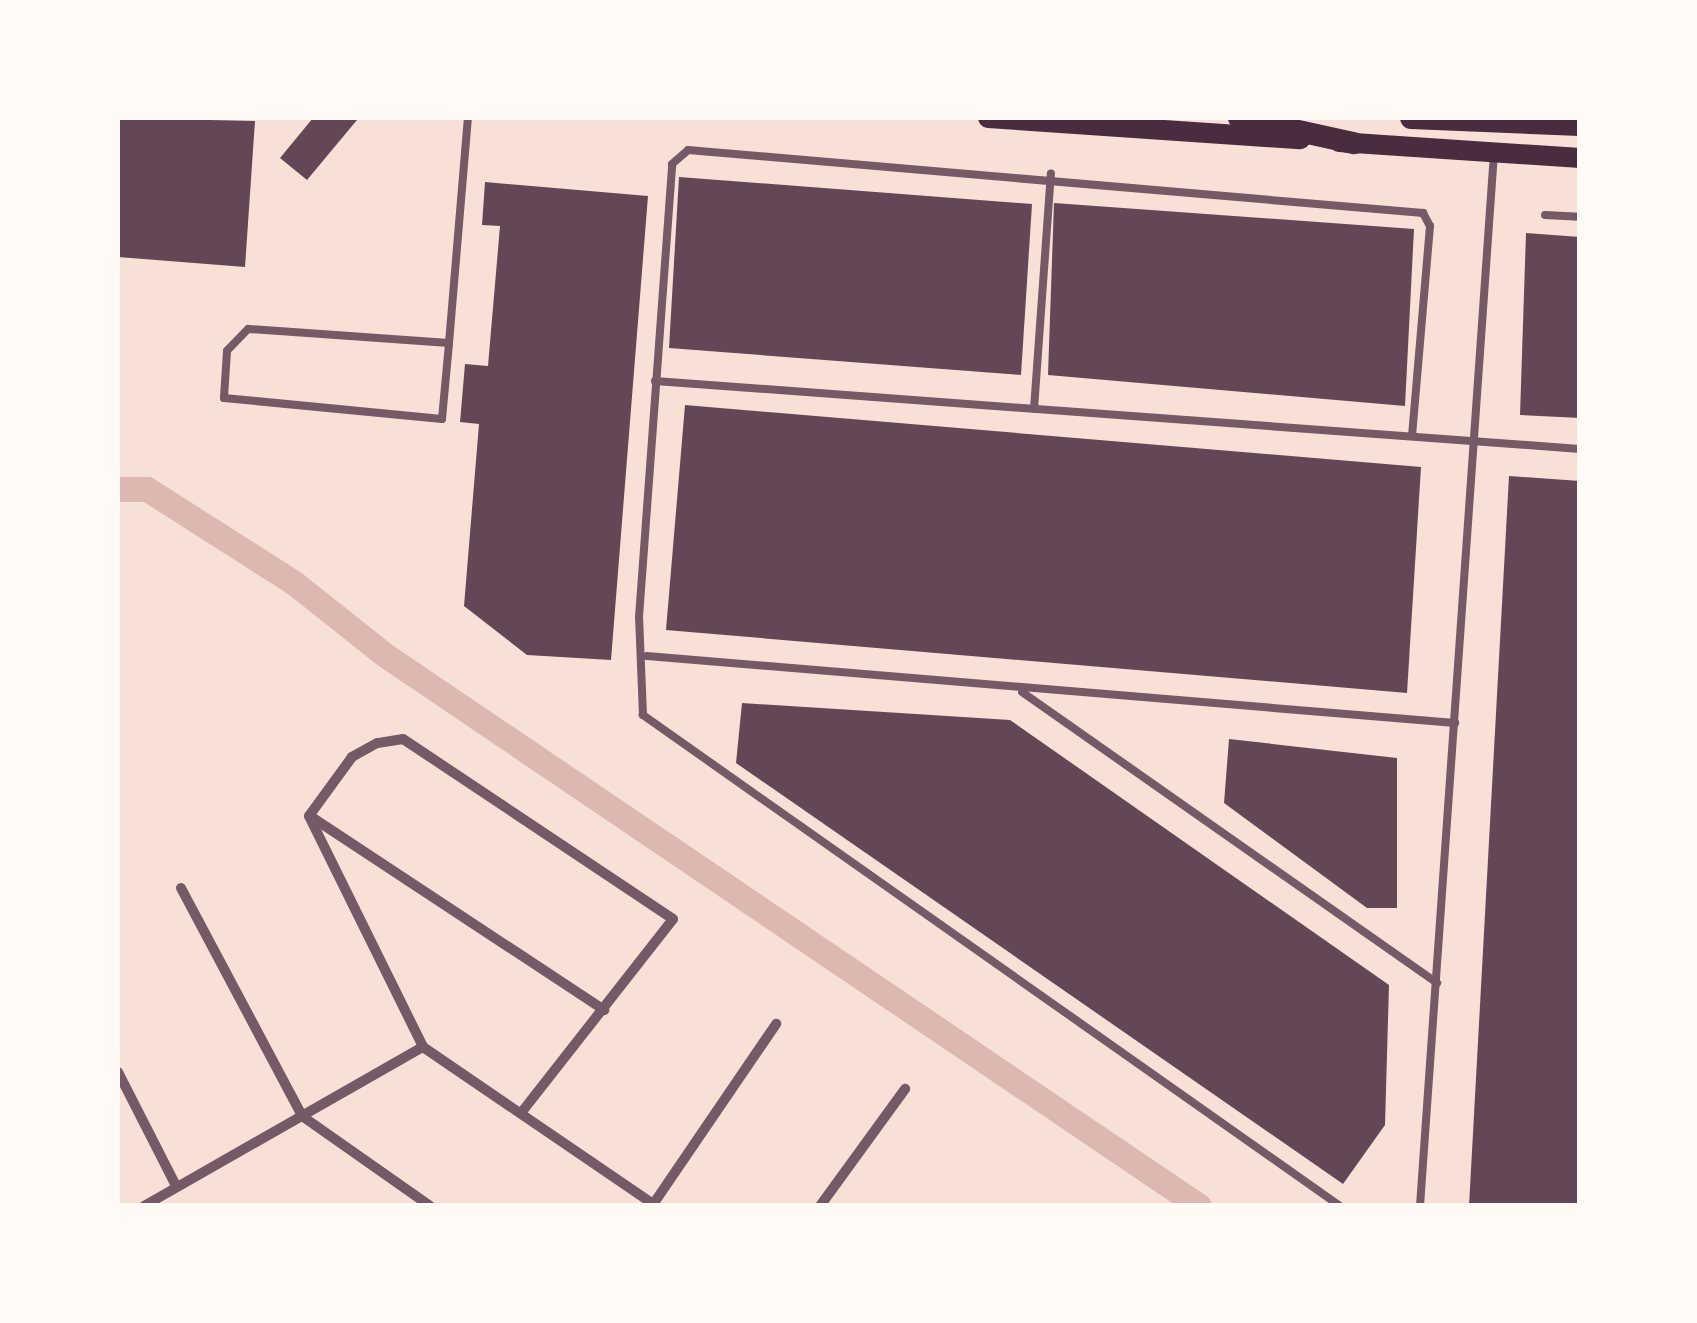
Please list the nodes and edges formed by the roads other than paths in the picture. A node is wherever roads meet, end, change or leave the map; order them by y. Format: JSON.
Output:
{"nodes":[{"id":1,"x":468,"y":118,"type":"edge"},
{"id":2,"x":988,"y":118,"type":"edge"},
{"id":3,"x":1240,"y":118,"type":"edge"},
{"id":4,"x":1411,"y":118,"type":"edge"},
{"id":5,"x":1053,"y":119,"type":"edge"},
{"id":6,"x":1580,"y":125,"type":"edge"},
{"id":7,"x":1354,"y":142,"type":"junction"},
{"id":8,"x":1494,"y":152,"type":"junction"},
{"id":9,"x":1580,"y":158,"type":"edge"},
{"id":10,"x":1051,"y":174,"type":"junction"},
{"id":11,"x":1545,"y":216,"type":"dead end"},
{"id":12,"x":1580,"y":217,"type":"edge"},
{"id":13,"x":449,"y":343,"type":"junction"},
{"id":14,"x":655,"y":381,"type":"junction"},
{"id":15,"x":1034,"y":409,"type":"junction"},
{"id":16,"x":1412,"y":436,"type":"junction"},
{"id":17,"x":1474,"y":441,"type":"junction"},
{"id":18,"x":1580,"y":449,"type":"edge"},
{"id":19,"x":647,"y":656,"type":"junction"},
{"id":20,"x":1018,"y":690,"type":"junction"},
{"id":21,"x":1455,"y":722,"type":"junction"},
{"id":22,"x":309,"y":816,"type":"junction"},
{"id":23,"x":180,"y":888,"type":"dead end"},
{"id":24,"x":1437,"y":984,"type":"junction"},
{"id":25,"x":604,"y":1010,"type":"junction"},
{"id":26,"x":776,"y":1024,"type":"dead end"},
{"id":27,"x":424,"y":1047,"type":"junction"},
{"id":28,"x":118,"y":1072,"type":"edge"},
{"id":29,"x":905,"y":1089,"type":"dead end"},
{"id":30,"x":522,"y":1113,"type":"junction"},
{"id":31,"x":302,"y":1116,"type":"junction"},
{"id":32,"x":176,"y":1186,"type":"junction"},
{"id":33,"x":655,"y":1204,"type":"edge"},
{"id":34,"x":144,"y":1206,"type":"edge"},
{"id":35,"x":430,"y":1206,"type":"edge"},
{"id":36,"x":820,"y":1206,"type":"edge"},
{"id":37,"x":1340,"y":1206,"type":"edge"},
{"id":38,"x":1420,"y":1206,"type":"edge"}],
"edges":[{"from":1,"to":13,"type":"lane"},
{"from":2,"to":5,"type":"main road"},
{"from":3,"to":7,"type":"main road"},
{"from":4,"to":6,"type":"main road"},
{"from":5,"to":7,"type":"main road"},
{"from":7,"to":8,"type":"main road"},
{"from":8,"to":9,"type":"main road"},
{"from":8,"to":17,"type":"lane"},
{"from":10,"to":14,"type":"lane"},
{"from":10,"to":15,"type":"lane"},
{"from":10,"to":16,"type":"lane"},
{"from":11,"to":12,"type":"lane"},
{"from":13,"to":13,"type":"lane"},
{"from":14,"to":15,"type":"lane"},
{"from":14,"to":19,"type":"lane"},
{"from":15,"to":16,"type":"lane"},
{"from":16,"to":17,"type":"lane"},
{"from":17,"to":18,"type":"lane"},
{"from":17,"to":21,"type":"lane"},
{"from":19,"to":20,"type":"lane"},
{"from":19,"to":37,"type":"lane"},
{"from":20,"to":21,"type":"lane"},
{"from":20,"to":24,"type":"lane"},
{"from":21,"to":24,"type":"lane"},
{"from":22,"to":25,"type":"street"},
{"from":22,"to":25,"type":"street"},
{"from":22,"to":27,"type":"street"},
{"from":23,"to":31,"type":"street"},
{"from":24,"to":38,"type":"lane"},
{"from":25,"to":30,"type":"street"},
{"from":26,"to":33,"type":"street"},
{"from":27,"to":30,"type":"street"},
{"from":27,"to":31,"type":"street"},
{"from":28,"to":32,"type":"street"},
{"from":29,"to":36,"type":"street"},
{"from":30,"to":33,"type":"street"},
{"from":31,"to":32,"type":"street"},
{"from":31,"to":35,"type":"street"},
{"from":32,"to":34,"type":"street"}]}
